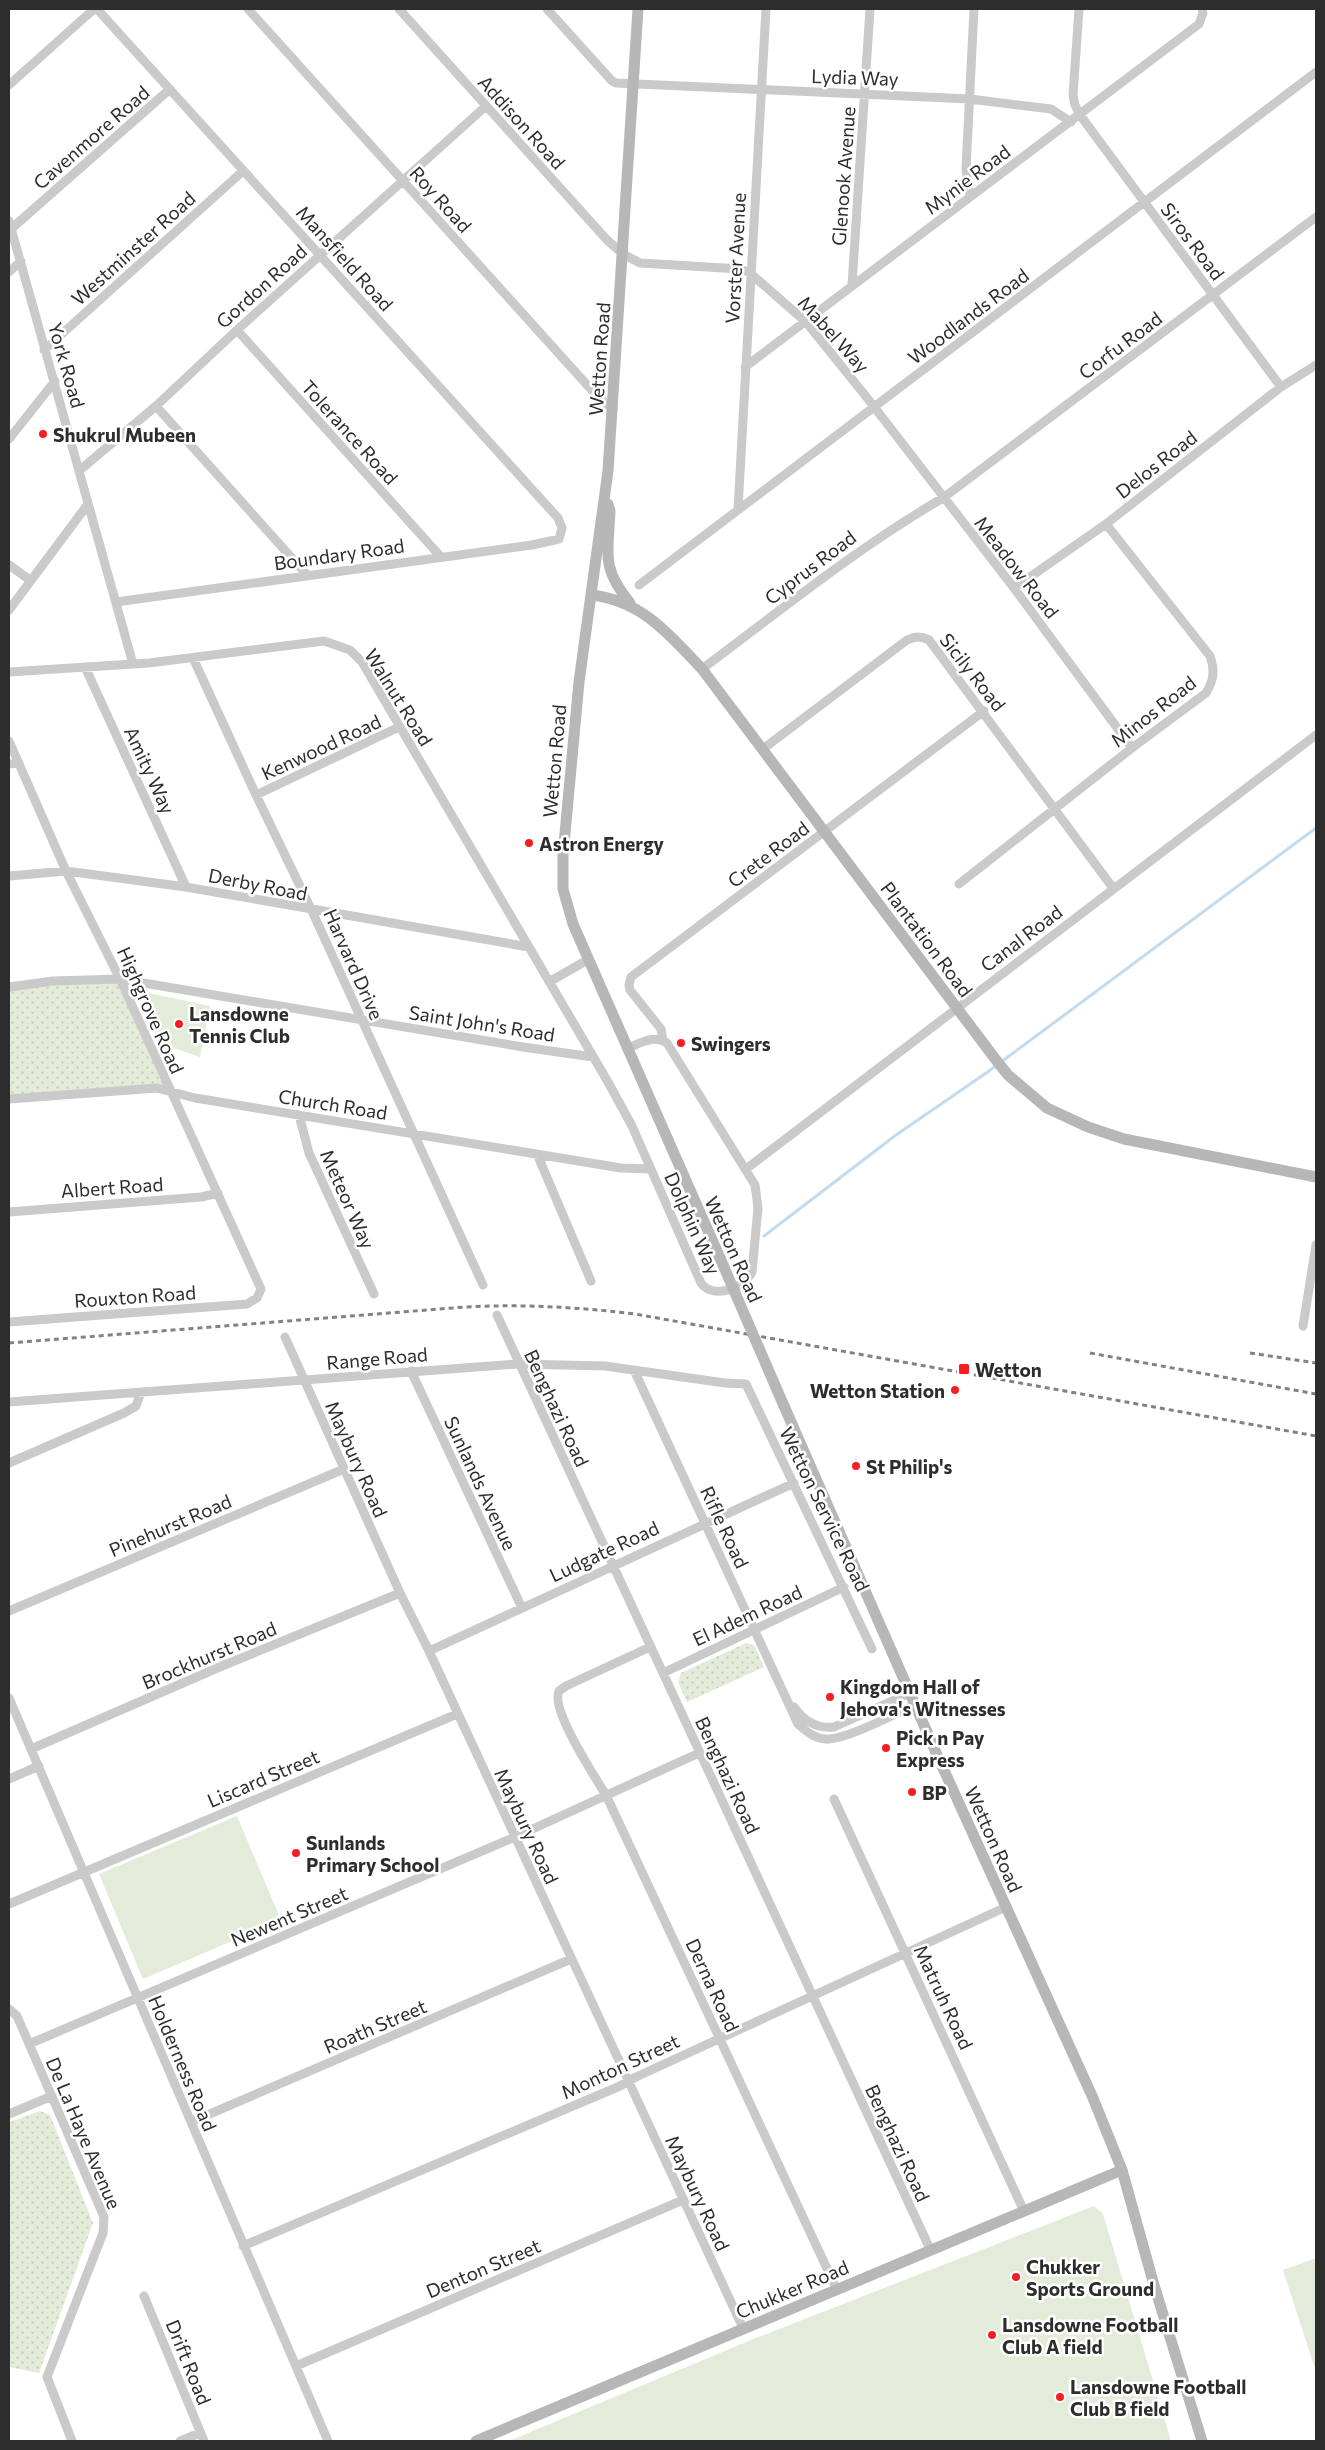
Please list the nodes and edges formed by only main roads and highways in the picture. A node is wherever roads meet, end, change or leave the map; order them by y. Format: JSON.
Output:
{"nodes":[{"id":1,"x":638,"y":9,"type":"edge"},
{"id":2,"x":605,"y":498,"type":"junction"},
{"id":3,"x":591,"y":594,"type":"junction"},
{"id":4,"x":632,"y":605,"type":"junction"},
{"id":5,"x":1316,"y":1177,"type":"edge"},
{"id":6,"x":1122,"y":2170,"type":"junction"},
{"id":7,"x":476,"y":2441,"type":"edge"},
{"id":8,"x":1202,"y":2441,"type":"edge"}],
"edges":[{"from":1,"to":2,"type":"main road","name":"Wetton Road"},
{"from":2,"to":3,"type":"main road","name":"Wetton Road"},
{"from":2,"to":4,"type":"main road"},
{"from":3,"to":4,"type":"main road","name":"Plantation Road"},
{"from":3,"to":6,"type":"main road","name":"Wetton Road","bridge":true},
{"from":4,"to":5,"type":"main road","name":"Plantation Road"},
{"from":6,"to":7,"type":"main road","name":"Chukker Road"},
{"from":6,"to":8,"type":"main road","name":"Wetton Road"}]}
